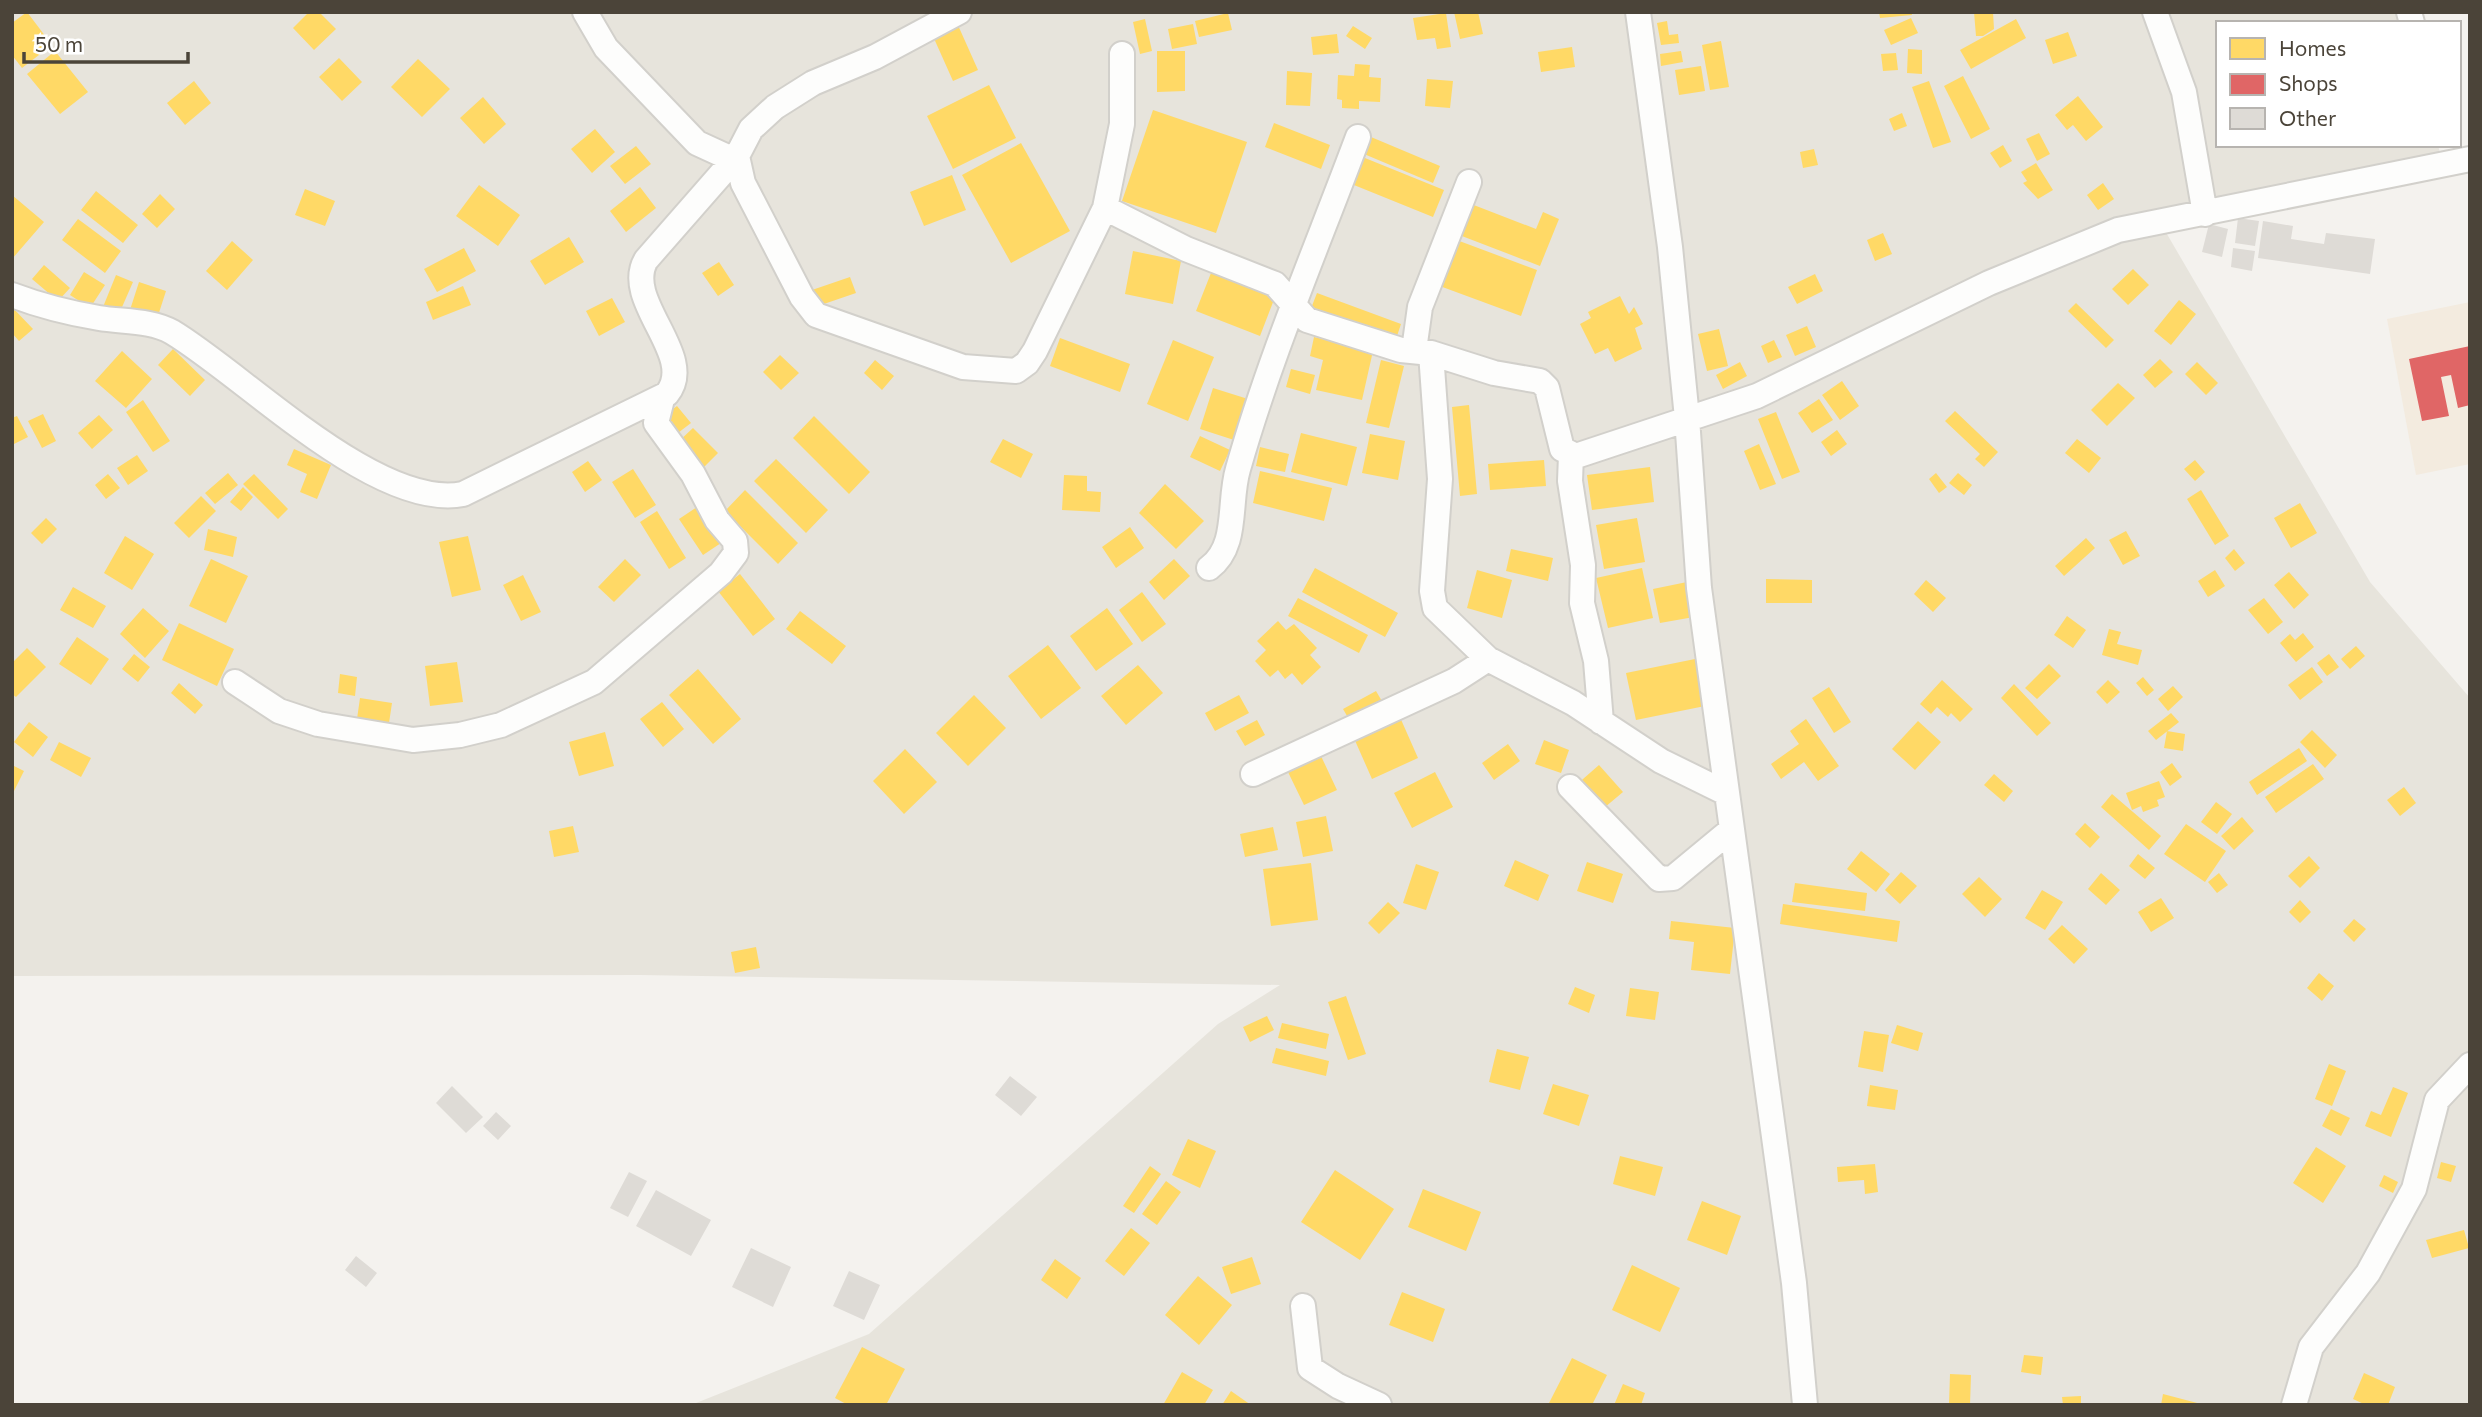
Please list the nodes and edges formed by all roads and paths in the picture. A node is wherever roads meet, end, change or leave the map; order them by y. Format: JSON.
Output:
{"nodes":[{"id":1,"x":585,"y":12,"type":"edge"},
{"id":2,"x":959,"y":12,"type":"edge"},
{"id":3,"x":1638,"y":12,"type":"edge"},
{"id":4,"x":2155,"y":12,"type":"edge"},
{"id":5,"x":1122,"y":54,"type":"dead end"},
{"id":6,"x":1358,"y":137,"type":"dead end"},
{"id":7,"x":2454,"y":155,"type":"edge"},
{"id":8,"x":735,"y":158,"type":"junction"},
{"id":9,"x":1469,"y":182,"type":"dead end"},
{"id":10,"x":1105,"y":208,"type":"junction"},
{"id":11,"x":2205,"y":214,"type":"junction"},
{"id":12,"x":12,"y":295,"type":"edge"},
{"id":13,"x":1296,"y":304,"type":"junction"},
{"id":14,"x":1422,"y":351,"type":"junction"},
{"id":15,"x":662,"y":398,"type":"junction"},
{"id":16,"x":1687,"y":418,"type":"junction"},
{"id":17,"x":1571,"y":455,"type":"junction"},
{"id":18,"x":1209,"y":568,"type":"dead end"},
{"id":19,"x":1488,"y":659,"type":"junction"},
{"id":20,"x":234,"y":682,"type":"dead end"},
{"id":21,"x":1601,"y":722,"type":"junction"},
{"id":22,"x":1253,"y":774,"type":"dead end"},
{"id":23,"x":1570,"y":787,"type":"dead end"},
{"id":24,"x":1726,"y":793,"type":"junction"},
{"id":25,"x":1731,"y":830,"type":"junction"},
{"id":26,"x":2470,"y":1065,"type":"edge"},
{"id":27,"x":1303,"y":1306,"type":"dead end"},
{"id":28,"x":1379,"y":1405,"type":"edge"},
{"id":29,"x":1805,"y":1405,"type":"edge"},
{"id":30,"x":2294,"y":1405,"type":"edge"}],
"edges":[{"from":1,"to":8,"type":"street"},
{"from":2,"to":8,"type":"street"},
{"from":3,"to":16,"type":"street"},
{"from":4,"to":11,"type":"street"},
{"from":5,"to":10,"type":"street"},
{"from":6,"to":13,"type":"street"},
{"from":7,"to":11,"type":"street"},
{"from":8,"to":10,"type":"street"},
{"from":8,"to":15,"type":"street"},
{"from":9,"to":14,"type":"street"},
{"from":10,"to":13,"type":"street"},
{"from":11,"to":16,"type":"street"},
{"from":12,"to":15,"type":"street"},
{"from":13,"to":14,"type":"street"},
{"from":13,"to":18,"type":"street"},
{"from":14,"to":17,"type":"street"},
{"from":14,"to":19,"type":"street"},
{"from":15,"to":20,"type":"street"},
{"from":16,"to":17,"type":"street"},
{"from":16,"to":24,"type":"street"},
{"from":17,"to":21,"type":"street"},
{"from":19,"to":21,"type":"street"},
{"from":19,"to":22,"type":"street"},
{"from":21,"to":24,"type":"street"},
{"from":23,"to":25,"type":"street"},
{"from":24,"to":25,"type":"street"},
{"from":25,"to":29,"type":"street"},
{"from":26,"to":30,"type":"street"},
{"from":27,"to":28,"type":"street"}]}
